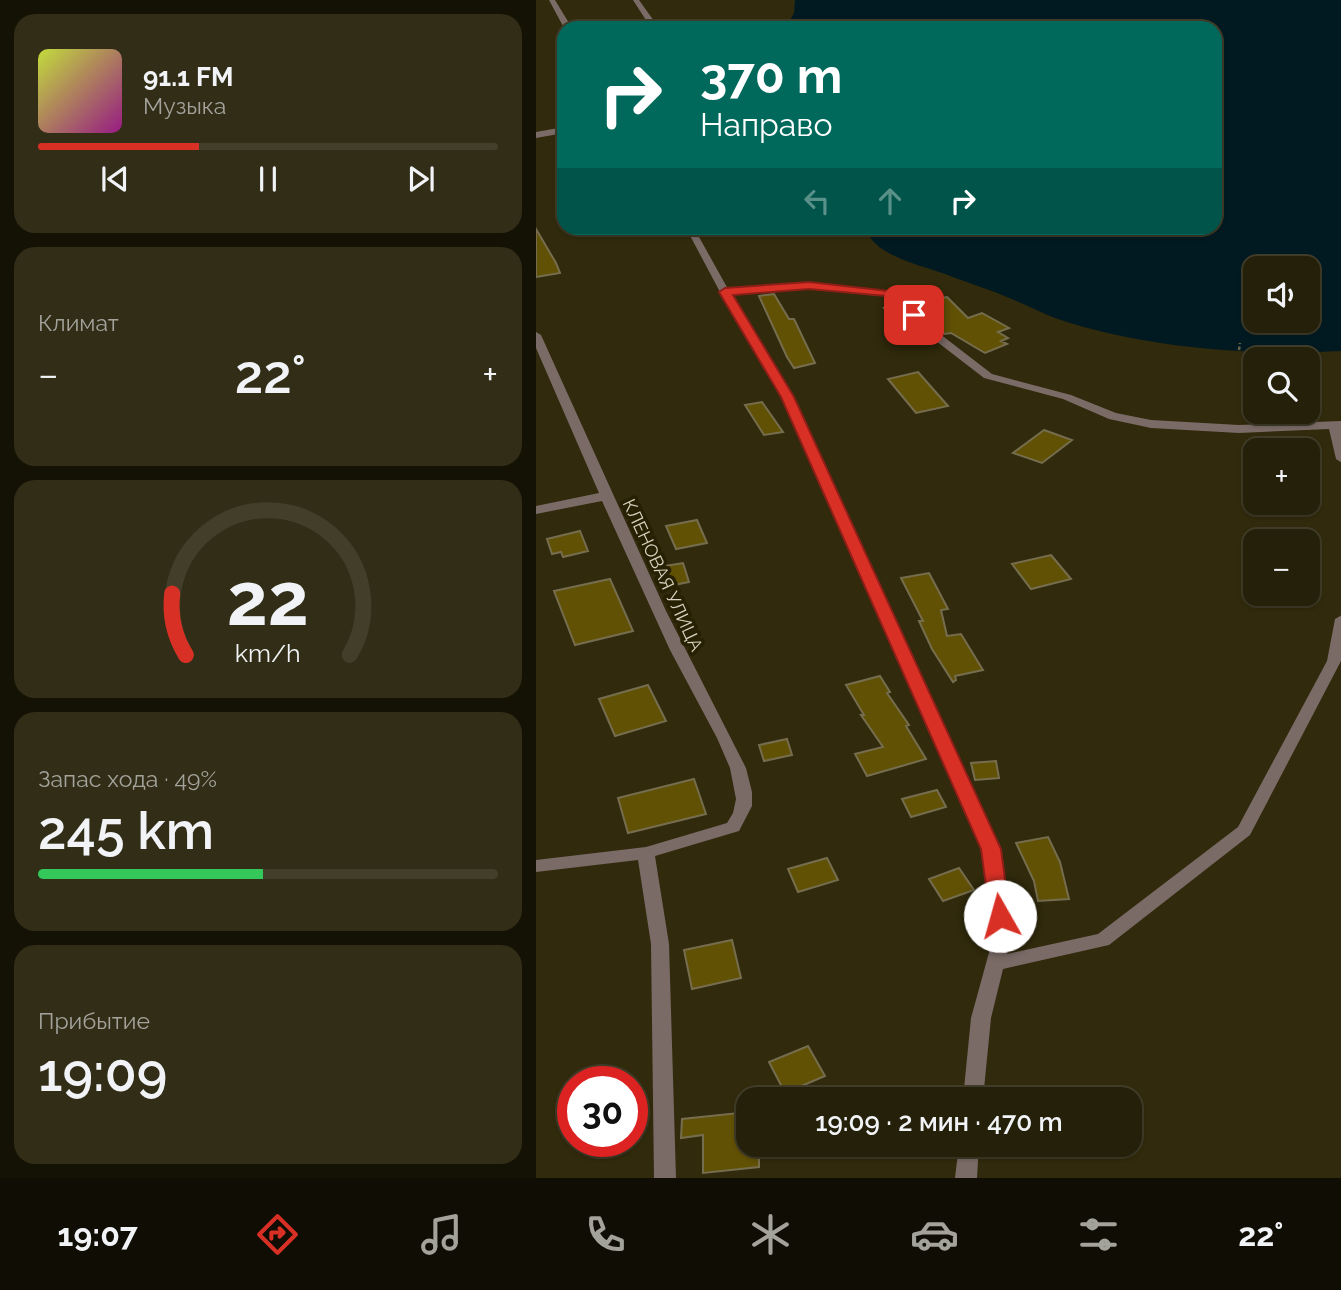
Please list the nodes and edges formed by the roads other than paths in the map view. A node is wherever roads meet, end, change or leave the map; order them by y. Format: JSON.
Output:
{"nodes":[{"id":1,"x":552,"y":0,"type":"edge"},
{"id":2,"x":636,"y":0,"type":"edge"},
{"id":3,"x":564,"y":21,"type":"edge"},
{"id":4,"x":650,"y":21,"type":"edge"},
{"id":5,"x":557,"y":131,"type":"edge"},
{"id":6,"x":536,"y":135,"type":"edge"},
{"id":7,"x":694,"y":235,"type":"edge"},
{"id":8,"x":725,"y":292,"type":"junction"},
{"id":9,"x":536,"y":335,"type":"edge"},
{"id":10,"x":1338,"y":425,"type":"edge"},
{"id":11,"x":1342,"y":459,"type":"edge"},
{"id":12,"x":605,"y":496,"type":"junction"},
{"id":13,"x":536,"y":510,"type":"edge"},
{"id":14,"x":1342,"y":619,"type":"edge"},
{"id":15,"x":646,"y":853,"type":"junction"},
{"id":16,"x":536,"y":866,"type":"edge"},
{"id":17,"x":995,"y":964,"type":"junction"},
{"id":18,"x":974,"y":1087,"type":"edge"},
{"id":19,"x":968,"y":1157,"type":"edge"},
{"id":20,"x":665,"y":1178,"type":"edge"},
{"id":21,"x":966,"y":1178,"type":"edge"}],
"edges":[{"from":1,"to":3,"type":"street"},
{"from":2,"to":4,"type":"street"},
{"from":5,"to":6,"type":"street"},
{"from":7,"to":8,"type":"street"},
{"from":8,"to":10,"type":"street"},
{"from":8,"to":17,"type":"street"},
{"from":9,"to":12,"type":"street","name":"КЛЕНОВАЯ УЛИЦА"},
{"from":10,"to":11,"type":"street"},
{"from":12,"to":13,"type":"street"},
{"from":12,"to":15,"type":"street","name":"КЛЕНОВАЯ УЛИЦА"},
{"from":14,"to":17,"type":"street"},
{"from":15,"to":16,"type":"street"},
{"from":15,"to":20,"type":"street"},
{"from":17,"to":18,"type":"street"},
{"from":19,"to":21,"type":"street"}]}
